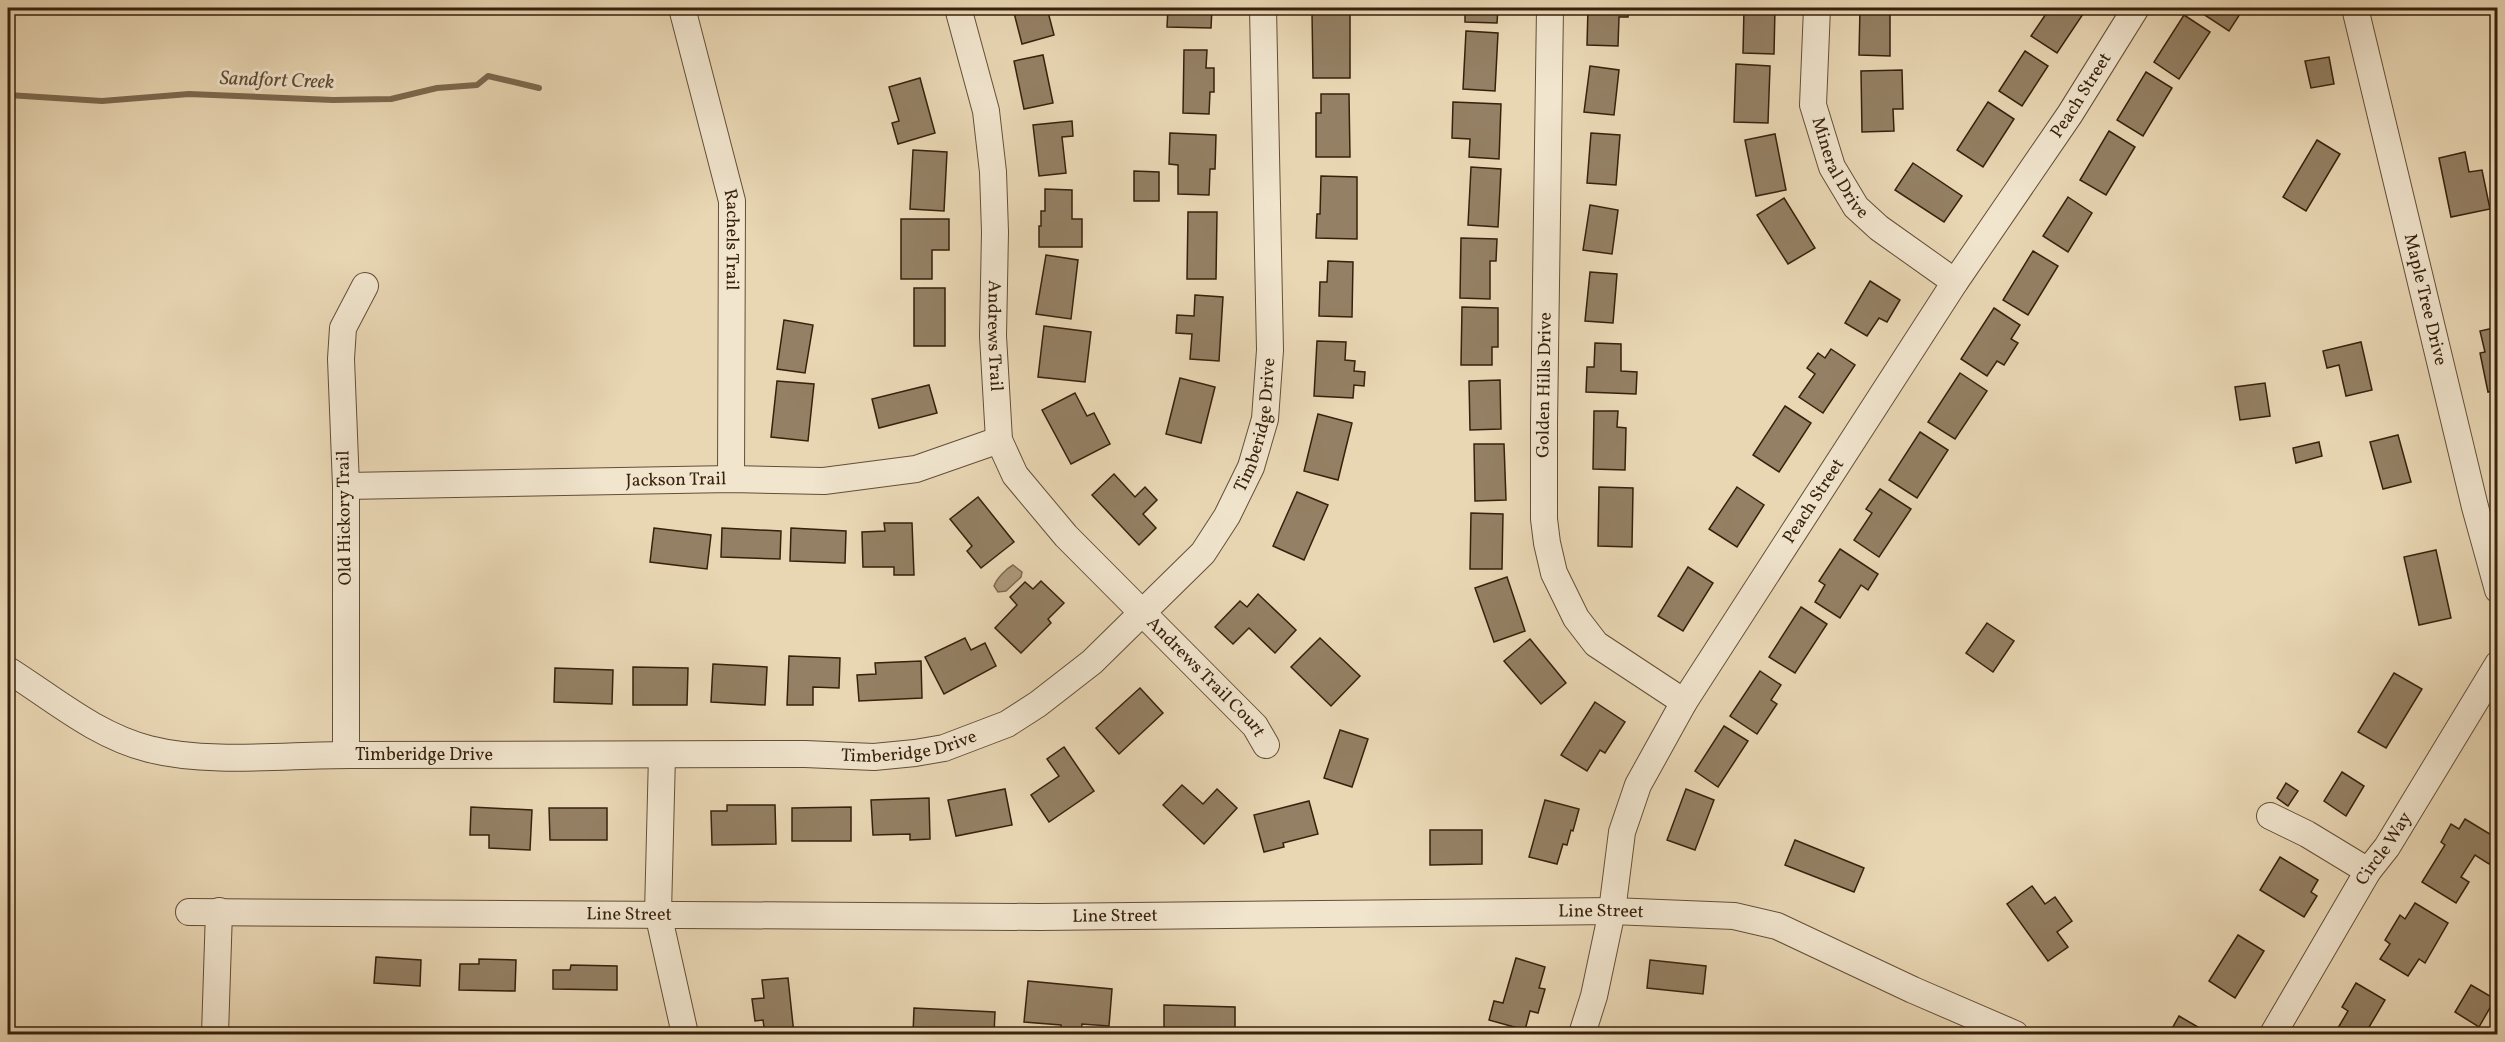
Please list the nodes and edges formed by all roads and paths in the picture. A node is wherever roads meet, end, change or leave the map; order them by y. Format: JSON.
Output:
{"nodes":[{"id":1,"x":681,"y":8,"type":"edge"},
{"id":2,"x":958,"y":8,"type":"edge"},
{"id":3,"x":1263,"y":8,"type":"edge"},
{"id":4,"x":1550,"y":8,"type":"edge"},
{"id":5,"x":1817,"y":8,"type":"edge"},
{"id":6,"x":2136,"y":8,"type":"edge"},
{"id":7,"x":2355,"y":8,"type":"edge"},
{"id":8,"x":1955,"y":282,"type":"junction"},
{"id":9,"x":365,"y":286,"type":"dead end"},
{"id":10,"x":999,"y":440,"type":"junction"},
{"id":11,"x":731,"y":479,"type":"junction"},
{"id":12,"x":346,"y":486,"type":"junction"},
{"id":13,"x":2498,"y":590,"type":"edge"},
{"id":14,"x":1141,"y":614,"type":"junction"},
{"id":15,"x":2498,"y":664,"type":"edge"},
{"id":16,"x":8,"y":670,"type":"edge"},
{"id":17,"x":1684,"y":702,"type":"junction"},
{"id":18,"x":1266,"y":745,"type":"dead end"},
{"id":19,"x":346,"y":754,"type":"junction"},
{"id":20,"x":662,"y":755,"type":"junction"},
{"id":21,"x":2270,"y":816,"type":"dead end"},
{"id":22,"x":2368,"y":871,"type":"junction"},
{"id":23,"x":1612,"y":910,"type":"junction"},
{"id":24,"x":219,"y":911,"type":"junction"},
{"id":25,"x":189,"y":912,"type":"dead end"},
{"id":26,"x":658,"y":914,"type":"junction"},
{"id":27,"x":215,"y":1035,"type":"edge"},
{"id":28,"x":685,"y":1035,"type":"edge"},
{"id":29,"x":1582,"y":1035,"type":"edge"},
{"id":30,"x":2015,"y":1035,"type":"edge"},
{"id":31,"x":2272,"y":1035,"type":"edge"}],
"edges":[{"from":1,"to":11,"type":"street","name":"Rachels Trail"},
{"from":2,"to":10,"type":"street","name":"Andrews Trail"},
{"from":3,"to":14,"type":"street","name":"Timberidge Drive"},
{"from":4,"to":17,"type":"street","name":"Golden Hills Drive"},
{"from":5,"to":8,"type":"street","name":"Mineral Drive"},
{"from":6,"to":8,"type":"street","name":"Peach Street"},
{"from":7,"to":13,"type":"street","name":"Maple Tree Drive"},
{"from":8,"to":17,"type":"street","name":"Peach Street"},
{"from":9,"to":12,"type":"street","name":"Old Hickory Trail"},
{"from":10,"to":11,"type":"street","name":"Jackson Trail"},
{"from":10,"to":14,"type":"street","name":"Andrews Trail"},
{"from":11,"to":12,"type":"street","name":"Jackson Trail"},
{"from":12,"to":19,"type":"street","name":"Old Hickory Trail"},
{"from":14,"to":18,"type":"street","name":"Andrews Trail Court"},
{"from":14,"to":20,"type":"street","name":"Timberidge Drive"},
{"from":15,"to":22,"type":"street","name":"Circle Way"},
{"from":16,"to":19,"type":"street","name":"Timberidge Drive"},
{"from":17,"to":23,"type":"street","name":"Peach Street"},
{"from":19,"to":20,"type":"street","name":"Timberidge Drive"},
{"from":20,"to":26,"type":"street"},
{"from":21,"to":22,"type":"street"},
{"from":22,"to":31,"type":"street","name":"Circle Way"},
{"from":23,"to":26,"type":"street","name":"Line Street"},
{"from":23,"to":29,"type":"street","name":"Peach Street"},
{"from":23,"to":30,"type":"street","name":"Line Street"},
{"from":24,"to":25,"type":"street","name":"Line Street"},
{"from":24,"to":26,"type":"street","name":"Line Street"},
{"from":24,"to":27,"type":"street"},
{"from":26,"to":28,"type":"street"}]}
